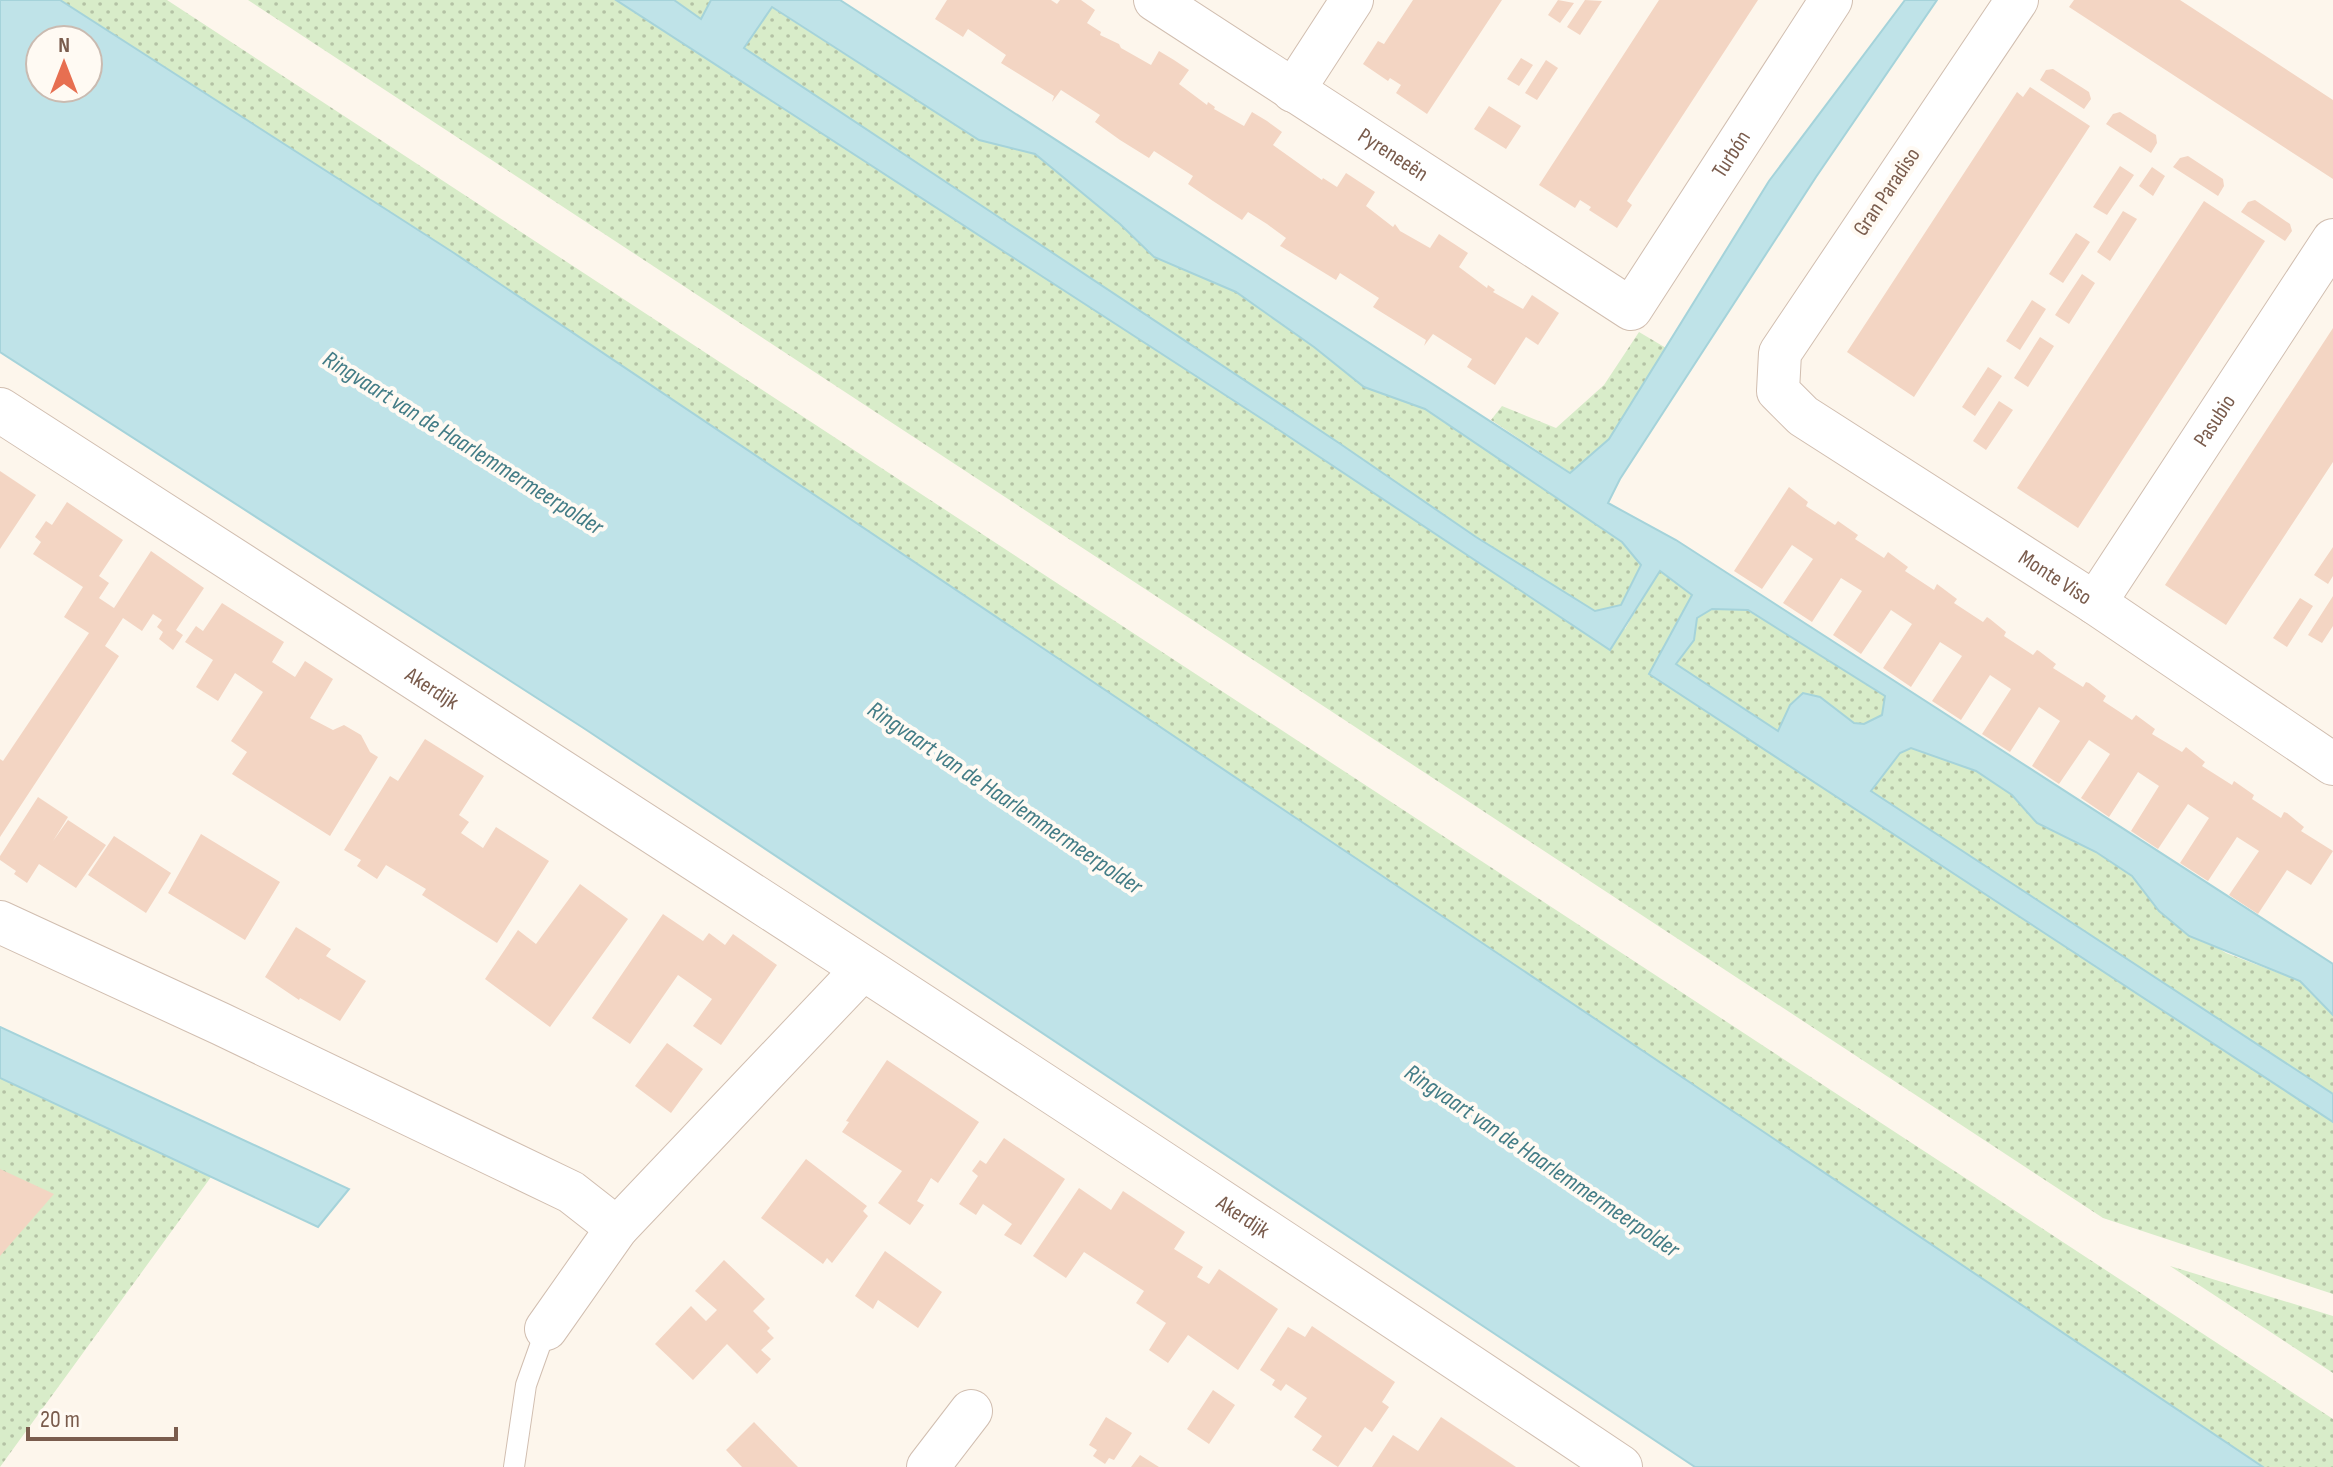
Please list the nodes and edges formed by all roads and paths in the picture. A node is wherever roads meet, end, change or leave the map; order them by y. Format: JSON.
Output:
{"nodes":[{"id":1,"x":1155,"y":0,"type":"edge"},
{"id":2,"x":1352,"y":0,"type":"edge"},
{"id":3,"x":1831,"y":0,"type":"edge"},
{"id":4,"x":2017,"y":0,"type":"edge"},
{"id":5,"x":1293,"y":91,"type":"junction"},
{"id":6,"x":2333,"y":240,"type":"edge"},
{"id":7,"x":1631,"y":309,"type":"joint"},
{"id":8,"x":1778,"y":391,"type":"joint"},
{"id":9,"x":0,"y":410,"type":"edge"},
{"id":10,"x":2095,"y":603,"type":"junction"},
{"id":11,"x":2333,"y":764,"type":"edge"},
{"id":12,"x":0,"y":922,"type":"edge"},
{"id":13,"x":864,"y":968,"type":"junction"},
{"id":14,"x":617,"y":1228,"type":"junction"},
{"id":15,"x":546,"y":1329,"type":"joint"},
{"id":16,"x":971,"y":1411,"type":"dead end"},
{"id":17,"x":514,"y":1467,"type":"edge"},
{"id":18,"x":928,"y":1467,"type":"edge"},
{"id":19,"x":1620,"y":1467,"type":"edge"}],
"edges":[{"from":1,"to":5,"type":"street","name":"Pyreneeën"},
{"from":2,"to":5,"type":"street"},
{"from":3,"to":7,"type":"street","name":"Turbón"},
{"from":4,"to":8,"type":"street","name":"Gran Paradiso"},
{"from":5,"to":7,"type":"street","name":"Pyreneeën"},
{"from":6,"to":10,"type":"street","name":"Pasubio"},
{"from":8,"to":10,"type":"street","name":"Monte Viso"},
{"from":9,"to":13,"type":"street","name":"Akerdijk"},
{"from":10,"to":11,"type":"street","name":"Monte Viso"},
{"from":12,"to":14,"type":"street"},
{"from":13,"to":14,"type":"street"},
{"from":13,"to":19,"type":"street","name":"Akerdijk"},
{"from":14,"to":15,"type":"street"},
{"from":15,"to":17,"type":"lane"},
{"from":16,"to":18,"type":"street"}]}
